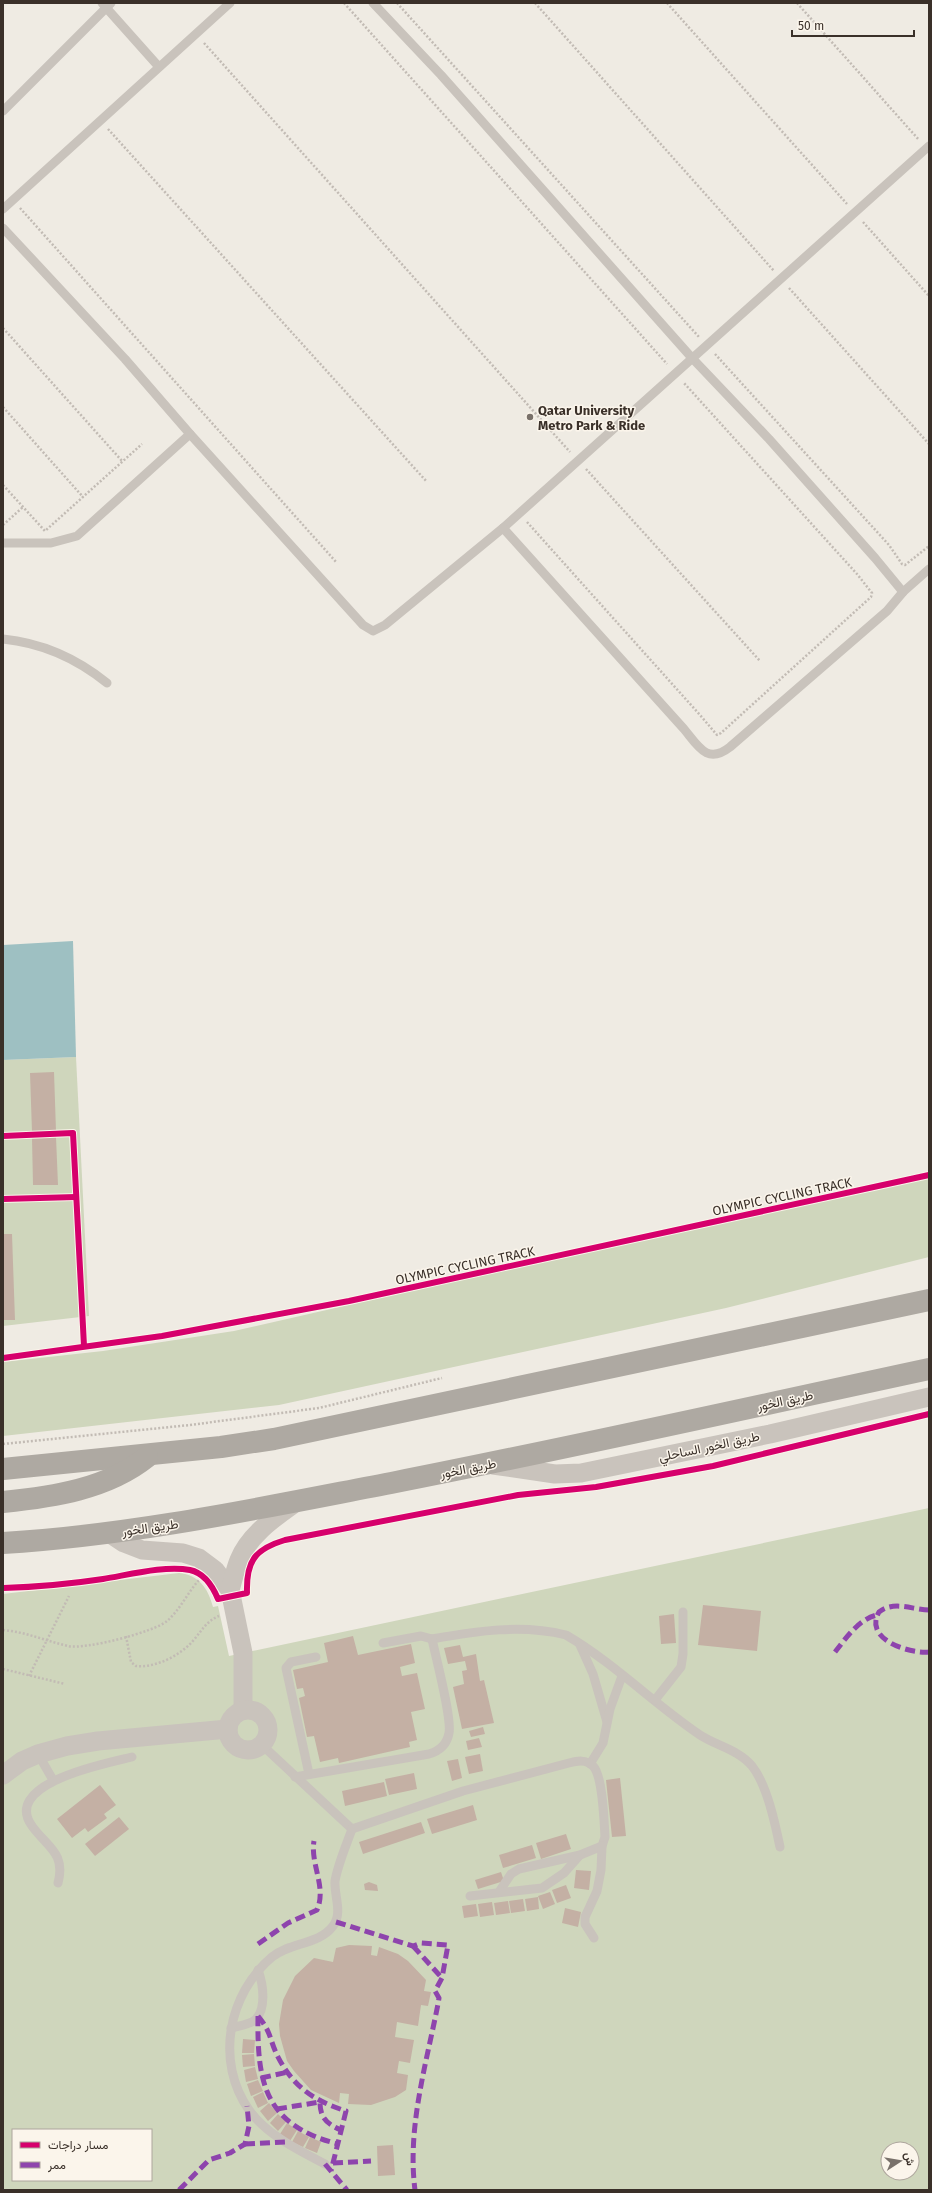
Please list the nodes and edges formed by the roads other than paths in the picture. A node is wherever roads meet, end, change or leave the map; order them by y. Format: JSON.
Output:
{"nodes":[{"id":1,"x":230,"y":3,"type":"edge"},
{"id":2,"x":373,"y":3,"type":"edge"},
{"id":3,"x":106,"y":5,"type":"edge"},
{"id":4,"x":159,"y":67,"type":"junction"},
{"id":5,"x":3,"y":112,"type":"edge"},
{"id":6,"x":928,"y":147,"type":"edge"},
{"id":7,"x":3,"y":208,"type":"edge"},
{"id":8,"x":3,"y":228,"type":"edge"},
{"id":9,"x":692,"y":358,"type":"junction"},
{"id":10,"x":190,"y":434,"type":"junction"},
{"id":11,"x":503,"y":528,"type":"junction"},
{"id":12,"x":3,"y":543,"type":"edge"},
{"id":13,"x":929,"y":569,"type":"edge"},
{"id":14,"x":903,"y":592,"type":"junction"},
{"id":15,"x":3,"y":638,"type":"edge"},
{"id":16,"x":107,"y":683,"type":"dead end"},
{"id":17,"x":929,"y":1300,"type":"edge"},
{"id":18,"x":929,"y":1369,"type":"edge"},
{"id":19,"x":929,"y":1398,"type":"edge"},
{"id":20,"x":152,"y":1454,"type":"junction"},
{"id":21,"x":488,"y":1465,"type":"junction"},
{"id":22,"x":3,"y":1469,"type":"edge"},
{"id":23,"x":3,"y":1502,"type":"edge"},
{"id":24,"x":295,"y":1503,"type":"junction"},
{"id":25,"x":109,"y":1534,"type":"junction"},
{"id":26,"x":3,"y":1543,"type":"edge"},
{"id":27,"x":230,"y":1590,"type":"junction"},
{"id":28,"x":683,"y":1612,"type":"dead end"},
{"id":29,"x":432,"y":1639,"type":"junction"},
{"id":30,"x":578,"y":1642,"type":"junction"},
{"id":31,"x":383,"y":1644,"type":"dead end"},
{"id":32,"x":316,"y":1658,"type":"dead end"},
{"id":33,"x":622,"y":1676,"type":"junction"},
{"id":34,"x":655,"y":1700,"type":"junction"},
{"id":35,"x":243,"y":1710,"type":"junction"},
{"id":36,"x":607,"y":1723,"type":"junction"},
{"id":37,"x":228,"y":1729,"type":"junction"},
{"id":38,"x":262,"y":1745,"type":"junction"},
{"id":39,"x":38,"y":1754,"type":"junction"},
{"id":40,"x":132,"y":1757,"type":"dead end"},
{"id":41,"x":590,"y":1764,"type":"junction"},
{"id":42,"x":309,"y":1774,"type":"junction"},
{"id":43,"x":3,"y":1775,"type":"edge"},
{"id":44,"x":295,"y":1777,"type":"junction"},
{"id":45,"x":53,"y":1780,"type":"junction"},
{"id":46,"x":352,"y":1829,"type":"junction"},
{"id":47,"x":602,"y":1846,"type":"junction"},
{"id":48,"x":780,"y":1847,"type":"dead end"},
{"id":49,"x":580,"y":1855,"type":"junction"},
{"id":50,"x":58,"y":1883,"type":"dead end"},
{"id":51,"x":499,"y":1892,"type":"junction"},
{"id":52,"x":470,"y":1896,"type":"dead end"},
{"id":53,"x":594,"y":1938,"type":"dead end"},
{"id":54,"x":258,"y":1970,"type":"junction"},
{"id":55,"x":231,"y":2028,"type":"junction"},
{"id":56,"x":325,"y":2164,"type":"dead end"}],
"edges":[{"from":1,"to":4,"type":"lane"},
{"from":2,"to":9,"type":"lane"},
{"from":3,"to":4,"type":"lane"},
{"from":3,"to":5,"type":"lane"},
{"from":4,"to":7,"type":"lane"},
{"from":6,"to":9,"type":"lane"},
{"from":8,"to":10,"type":"lane"},
{"from":9,"to":11,"type":"lane"},
{"from":9,"to":14,"type":"lane"},
{"from":10,"to":11,"type":"lane"},
{"from":10,"to":12,"type":"lane"},
{"from":11,"to":14,"type":"lane"},
{"from":13,"to":14,"type":"lane"},
{"from":15,"to":16,"type":"lane"},
{"from":17,"to":20,"type":"highway"},
{"from":18,"to":21,"type":"highway","name":"طريق الخور"},
{"from":19,"to":21,"type":"street","name":"طريق الخور الساحلي"},
{"from":20,"to":22,"type":"highway"},
{"from":20,"to":23,"type":"highway"},
{"from":21,"to":24,"type":"highway","name":"طريق الخور"},
{"from":24,"to":25,"type":"highway","name":"طريق الخور"},
{"from":24,"to":27,"type":"street"},
{"from":25,"to":26,"type":"highway","name":"طريق الخور"},
{"from":25,"to":27,"type":"street"},
{"from":27,"to":35,"type":"street"},
{"from":28,"to":34,"type":"lane"},
{"from":29,"to":30,"type":"lane"},
{"from":29,"to":31,"type":"lane"},
{"from":29,"to":42,"type":"lane"},
{"from":30,"to":33,"type":"lane"},
{"from":30,"to":36,"type":"lane"},
{"from":32,"to":42,"type":"lane"},
{"from":33,"to":34,"type":"lane"},
{"from":33,"to":36,"type":"lane"},
{"from":34,"to":48,"type":"lane"},
{"from":35,"to":37,"type":"street"},
{"from":35,"to":38,"type":"street"},
{"from":36,"to":41,"type":"lane"},
{"from":37,"to":38,"type":"street"},
{"from":37,"to":39,"type":"street"},
{"from":38,"to":44,"type":"lane"},
{"from":39,"to":43,"type":"street"},
{"from":39,"to":45,"type":"lane"},
{"from":40,"to":45,"type":"lane"},
{"from":41,"to":46,"type":"lane"},
{"from":41,"to":47,"type":"lane"},
{"from":42,"to":44,"type":"lane"},
{"from":44,"to":46,"type":"lane"},
{"from":45,"to":50,"type":"lane"},
{"from":46,"to":54,"type":"lane"},
{"from":47,"to":49,"type":"lane"},
{"from":47,"to":53,"type":"lane"},
{"from":49,"to":51,"type":"lane"},
{"from":49,"to":51,"type":"lane"},
{"from":51,"to":52,"type":"lane"},
{"from":54,"to":55,"type":"lane"},
{"from":54,"to":55,"type":"lane"},
{"from":55,"to":56,"type":"lane"}]}
